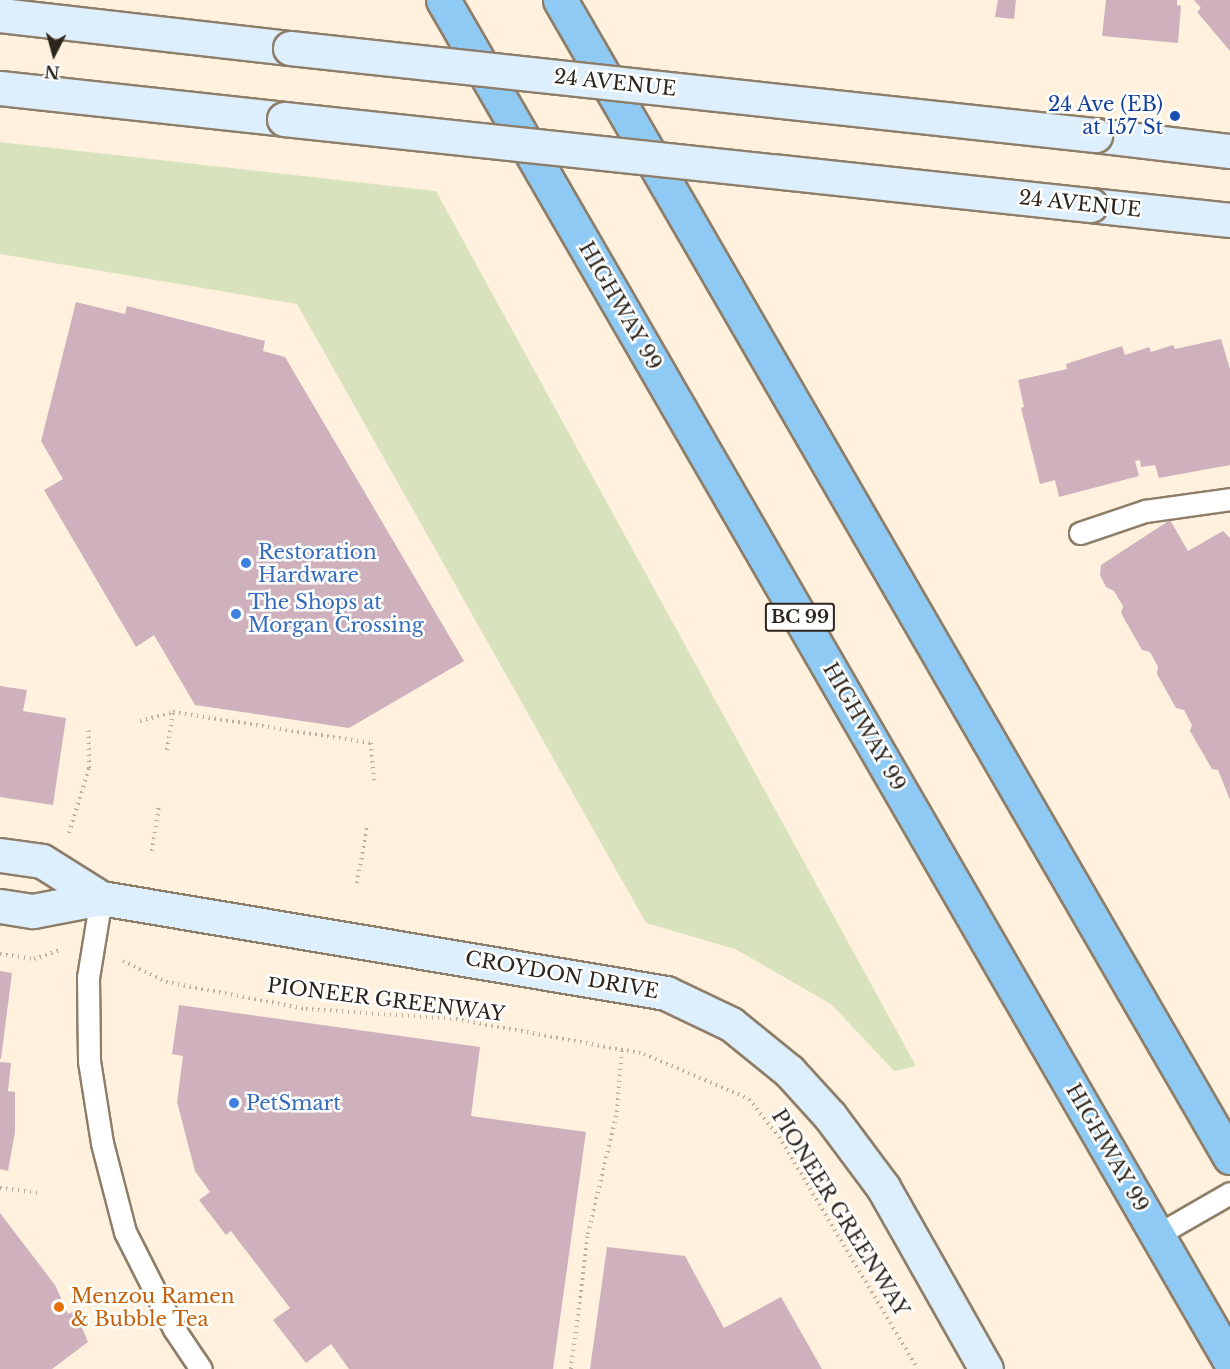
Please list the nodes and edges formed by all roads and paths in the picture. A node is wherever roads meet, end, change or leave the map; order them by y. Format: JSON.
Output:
{"nodes":[{"id":1,"x":443,"y":0,"type":"edge"},
{"id":2,"x":560,"y":0,"type":"edge"},
{"id":3,"x":0,"y":15,"type":"edge"},
{"id":4,"x":0,"y":88,"type":"edge"},
{"id":5,"x":1230,"y":151,"type":"edge"},
{"id":6,"x":1230,"y":220,"type":"edge"},
{"id":7,"x":1230,"y":499,"type":"edge"},
{"id":8,"x":1080,"y":533,"type":"dead end"},
{"id":9,"x":173,"y":712,"type":"junction"},
{"id":10,"x":140,"y":721,"type":"dead end"},
{"id":11,"x":88,"y":729,"type":"dead end"},
{"id":12,"x":167,"y":750,"type":"dead end"},
{"id":13,"x":374,"y":782,"type":"dead end"},
{"id":14,"x":159,"y":804,"type":"dead end"},
{"id":15,"x":367,"y":826,"type":"dead end"},
{"id":16,"x":69,"y":835,"type":"dead end"},
{"id":17,"x":152,"y":851,"type":"dead end"},
{"id":18,"x":0,"y":855,"type":"edge"},
{"id":19,"x":357,"y":883,"type":"dead end"},
{"id":20,"x":101,"y":898,"type":"junction"},
{"id":21,"x":0,"y":906,"type":"edge"},
{"id":22,"x":55,"y":950,"type":"dead end"},
{"id":23,"x":0,"y":954,"type":"edge"},
{"id":24,"x":129,"y":962,"type":"dead end"},
{"id":25,"x":622,"y":1050,"type":"junction"},
{"id":26,"x":1230,"y":1156,"type":"edge"},
{"id":27,"x":0,"y":1188,"type":"edge"},
{"id":28,"x":41,"y":1193,"type":"dead end"},
{"id":29,"x":1230,"y":1193,"type":"edge"},
{"id":30,"x":1157,"y":1235,"type":"junction"},
{"id":31,"x":1230,"y":1361,"type":"edge"},
{"id":32,"x":201,"y":1369,"type":"edge"},
{"id":33,"x":571,"y":1369,"type":"edge"},
{"id":34,"x":918,"y":1369,"type":"edge"},
{"id":35,"x":987,"y":1369,"type":"edge"}],
"edges":[{"from":1,"to":30,"type":"highway","name":"HIGHWAY 99","number":"BC 99"},
{"from":2,"to":26,"type":"highway"},
{"from":3,"to":5,"type":"main road","name":"24 AVENUE","bridge":true},
{"from":4,"to":6,"type":"main road","name":"24 AVENUE","bridge":true},
{"from":7,"to":8,"type":"lane"},
{"from":9,"to":10,"type":"path"},
{"from":9,"to":12,"type":"path"},
{"from":9,"to":13,"type":"path"},
{"from":11,"to":16,"type":"path"},
{"from":14,"to":17,"type":"path"},
{"from":15,"to":19,"type":"path"},
{"from":18,"to":20,"type":"main road","name":"CROYDON DRIVE"},
{"from":20,"to":21,"type":"main road","name":"CROYDON DRIVE"},
{"from":20,"to":32,"type":"lane"},
{"from":20,"to":35,"type":"main road","name":"CROYDON DRIVE"},
{"from":22,"to":23,"type":"path"},
{"from":24,"to":25,"type":"path","name":"PIONEER GREENWAY"},
{"from":25,"to":33,"type":"path"},
{"from":25,"to":34,"type":"path","name":"PIONEER GREENWAY"},
{"from":27,"to":28,"type":"path"},
{"from":29,"to":30,"type":"lane"},
{"from":30,"to":31,"type":"highway","name":"HIGHWAY 99","number":"BC 99"}]}
